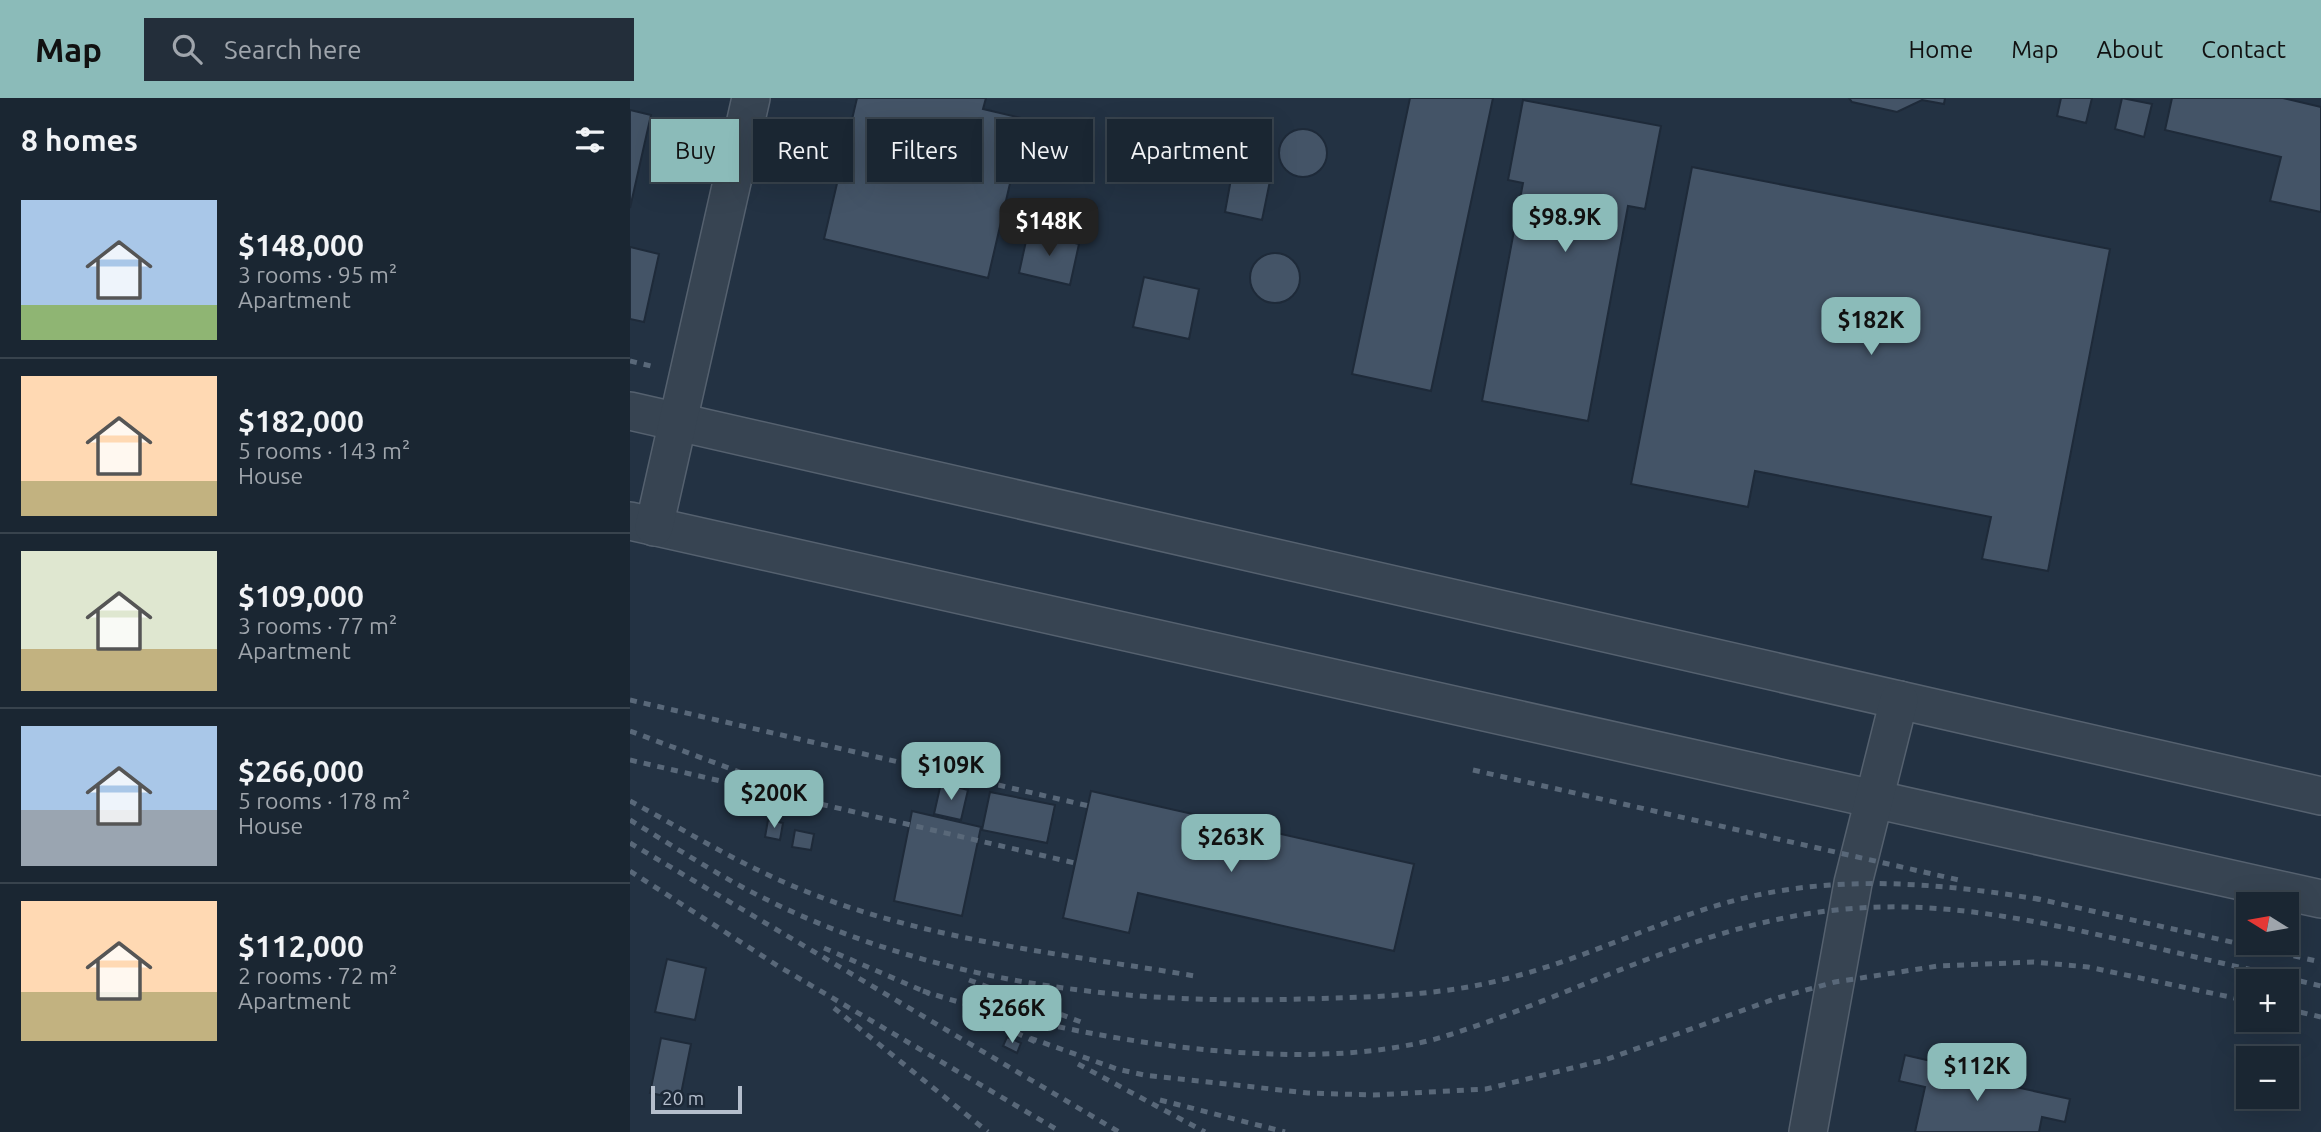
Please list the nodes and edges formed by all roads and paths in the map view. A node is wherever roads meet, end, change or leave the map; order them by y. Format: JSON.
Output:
{"nodes":[{"id":1,"x":751,"y":98,"type":"edge"},
{"id":2,"x":630,"y":411,"type":"edge"},
{"id":3,"x":677,"y":422,"type":"junction"},
{"id":4,"x":642,"y":524,"type":"edge"},
{"id":5,"x":1899,"y":700,"type":"junction"},
{"id":6,"x":2321,"y":796,"type":"edge"},
{"id":7,"x":1877,"y":798,"type":"junction"},
{"id":8,"x":2321,"y":899,"type":"edge"},
{"id":9,"x":1808,"y":1132,"type":"edge"}],
"edges":[{"from":1,"to":3,"type":"lane"},
{"from":2,"to":3,"type":"lane"},
{"from":3,"to":4,"type":"lane"},
{"from":3,"to":5,"type":"lane"},
{"from":4,"to":7,"type":"lane"},
{"from":5,"to":6,"type":"lane"},
{"from":5,"to":7,"type":"lane"},
{"from":7,"to":8,"type":"lane"},
{"from":7,"to":9,"type":"lane"}]}
